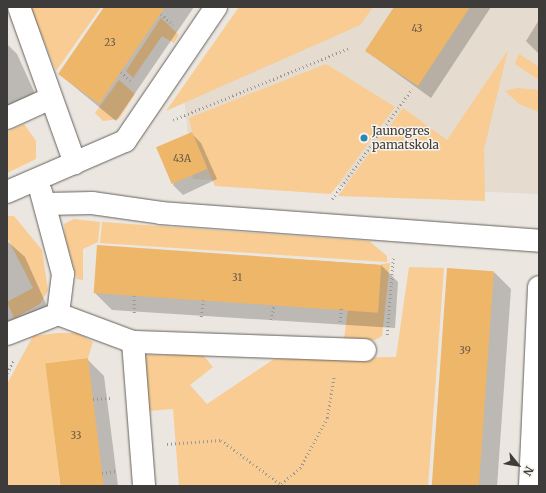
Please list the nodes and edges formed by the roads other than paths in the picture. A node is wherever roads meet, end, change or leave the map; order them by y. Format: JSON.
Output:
{"nodes":[{"id":1,"x":19,"y":7,"type":"edge"},
{"id":2,"x":216,"y":7,"type":"edge"},
{"id":3,"x":49,"y":99,"type":"junction"},
{"id":4,"x":7,"y":118,"type":"edge"},
{"id":5,"x":75,"y":163,"type":"junction"},
{"id":6,"x":36,"y":180,"type":"junction"},
{"id":7,"x":7,"y":192,"type":"edge"},
{"id":8,"x":46,"y":204,"type":"junction"},
{"id":9,"x":539,"y":241,"type":"edge"},
{"id":10,"x":539,"y":287,"type":"edge"},
{"id":11,"x":58,"y":314,"type":"junction"},
{"id":12,"x":7,"y":334,"type":"edge"},
{"id":13,"x":133,"y":342,"type":"junction"},
{"id":14,"x":365,"y":350,"type":"road end"},
{"id":15,"x":144,"y":486,"type":"edge"},
{"id":16,"x":530,"y":486,"type":"edge"}],
"edges":[{"from":1,"to":3,"type":"street"},
{"from":2,"to":5,"type":"street"},
{"from":3,"to":4,"type":"street"},
{"from":3,"to":5,"type":"street"},
{"from":5,"to":6,"type":"street"},
{"from":6,"to":7,"type":"street"},
{"from":6,"to":8,"type":"street"},
{"from":8,"to":9,"type":"street"},
{"from":8,"to":11,"type":"street"},
{"from":10,"to":16,"type":"street"},
{"from":11,"to":12,"type":"street"},
{"from":11,"to":13,"type":"street"},
{"from":13,"to":14,"type":"street"},
{"from":13,"to":15,"type":"street"}]}
